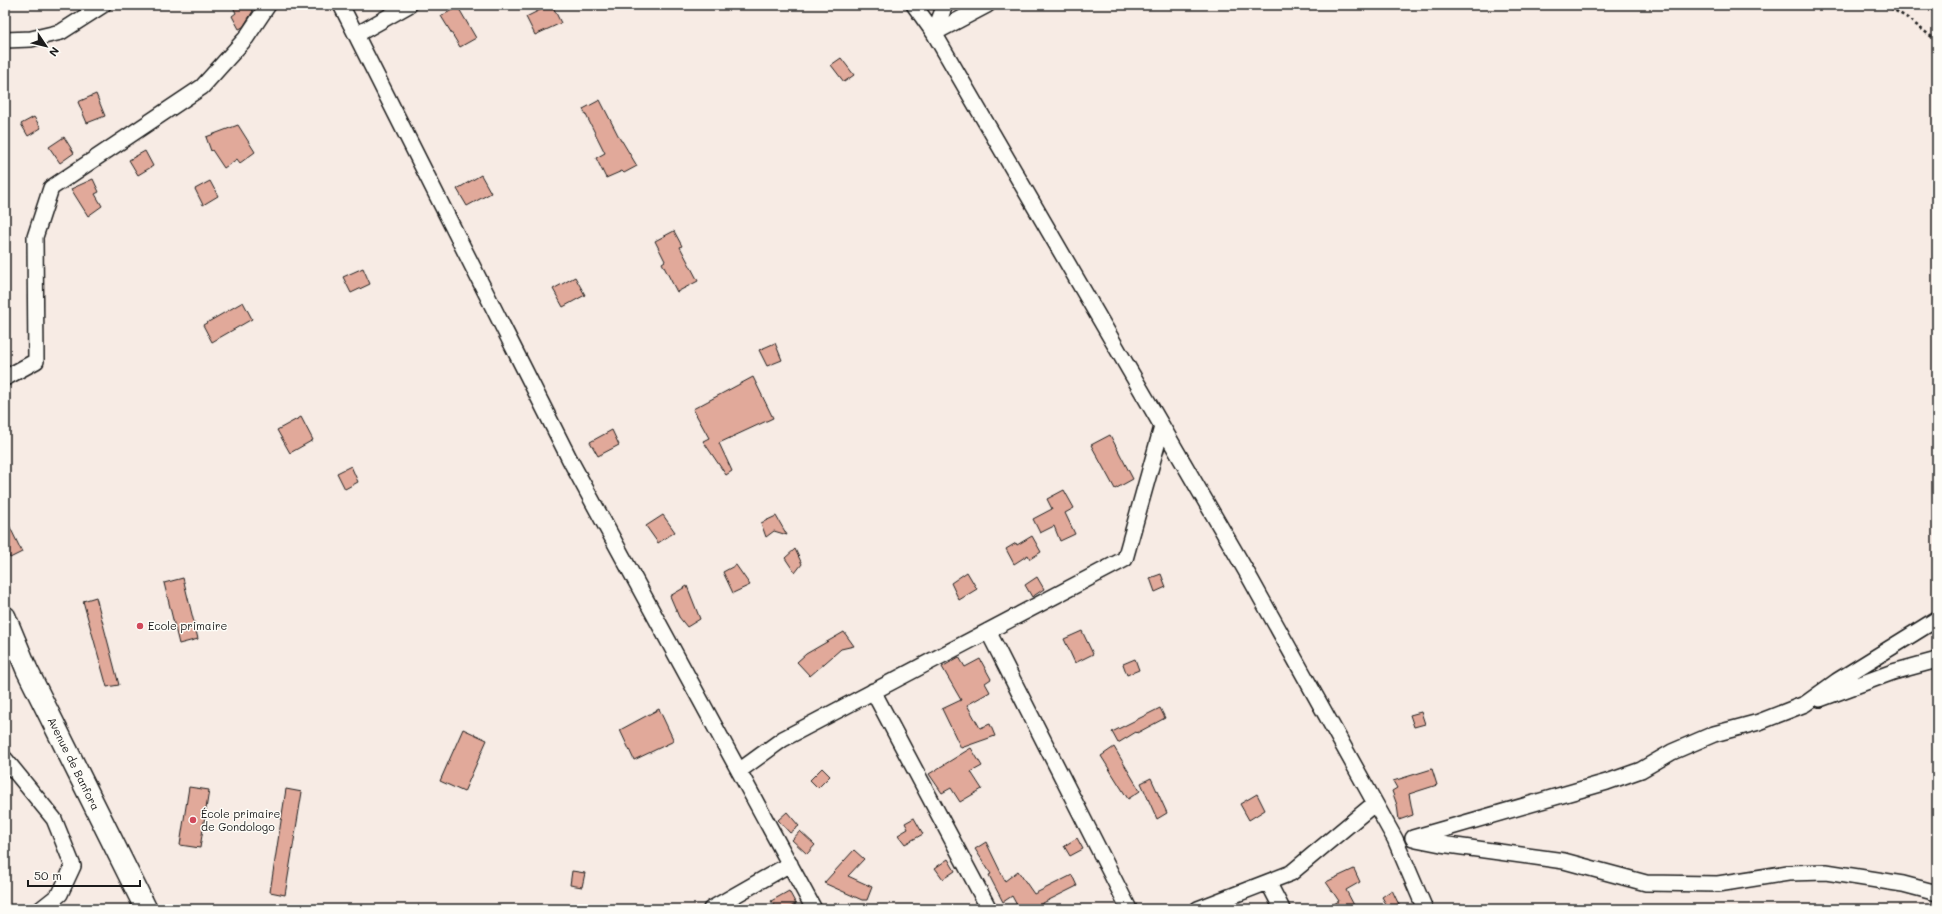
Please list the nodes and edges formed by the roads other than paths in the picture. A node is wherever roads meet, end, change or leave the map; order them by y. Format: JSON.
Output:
{"nodes":[{"id":1,"x":103,"y":5,"type":"edge"},
{"id":2,"x":268,"y":5,"type":"edge"},
{"id":3,"x":341,"y":5,"type":"edge"},
{"id":4,"x":409,"y":5,"type":"edge"},
{"id":5,"x":914,"y":5,"type":"edge"},
{"id":6,"x":945,"y":5,"type":"edge"},
{"id":7,"x":987,"y":5,"type":"edge"},
{"id":8,"x":934,"y":33,"type":"junction"},
{"id":9,"x":356,"y":35,"type":"junction"},
{"id":10,"x":5,"y":40,"type":"edge"},
{"id":11,"x":5,"y":378,"type":"edge"},
{"id":12,"x":1162,"y":427,"type":"junction"},
{"id":13,"x":5,"y":617,"type":"edge"},
{"id":14,"x":1937,"y":619,"type":"edge"},
{"id":15,"x":988,"y":631,"type":"junction"},
{"id":16,"x":1937,"y":660,"type":"edge"},
{"id":17,"x":873,"y":691,"type":"junction"},
{"id":18,"x":1805,"y":704,"type":"junction"},
{"id":19,"x":5,"y":759,"type":"edge"},
{"id":20,"x":739,"y":771,"type":"junction"},
{"id":21,"x":1375,"y":803,"type":"junction"},
{"id":22,"x":1413,"y":838,"type":"junction"},
{"id":23,"x":1395,"y":841,"type":"junction"},
{"id":24,"x":790,"y":864,"type":"junction"},
{"id":25,"x":1268,"y":882,"type":"junction"},
{"id":26,"x":1937,"y":893,"type":"edge"},
{"id":27,"x":42,"y":909,"type":"edge"},
{"id":28,"x":146,"y":909,"type":"edge"},
{"id":29,"x":711,"y":909,"type":"edge"},
{"id":30,"x":814,"y":909,"type":"edge"},
{"id":31,"x":989,"y":909,"type":"edge"},
{"id":32,"x":1129,"y":909,"type":"edge"},
{"id":33,"x":1198,"y":909,"type":"edge"},
{"id":34,"x":1282,"y":909,"type":"edge"},
{"id":35,"x":1425,"y":909,"type":"edge"}],
"edges":[{"from":1,"to":10,"type":"street"},
{"from":2,"to":11,"type":"street"},
{"from":3,"to":9,"type":"street"},
{"from":4,"to":9,"type":"street"},
{"from":5,"to":8,"type":"street"},
{"from":6,"to":8,"type":"street"},
{"from":7,"to":8,"type":"street"},
{"from":8,"to":12,"type":"street"},
{"from":9,"to":20,"type":"street"},
{"from":12,"to":15,"type":"street"},
{"from":12,"to":21,"type":"street"},
{"from":13,"to":28,"type":"main road","name":"Avenue de Banfora"},
{"from":14,"to":18,"type":"street"},
{"from":15,"to":17,"type":"street"},
{"from":15,"to":32,"type":"street"},
{"from":16,"to":18,"type":"street"},
{"from":17,"to":20,"type":"street"},
{"from":17,"to":31,"type":"street"},
{"from":18,"to":22,"type":"street"},
{"from":19,"to":27,"type":"street"},
{"from":20,"to":24,"type":"street"},
{"from":21,"to":23,"type":"street"},
{"from":21,"to":25,"type":"street"},
{"from":22,"to":23,"type":"street"},
{"from":22,"to":26,"type":"street"},
{"from":23,"to":35,"type":"street"},
{"from":24,"to":29,"type":"street"},
{"from":24,"to":30,"type":"street"},
{"from":25,"to":33,"type":"street"},
{"from":25,"to":34,"type":"street"}]}
